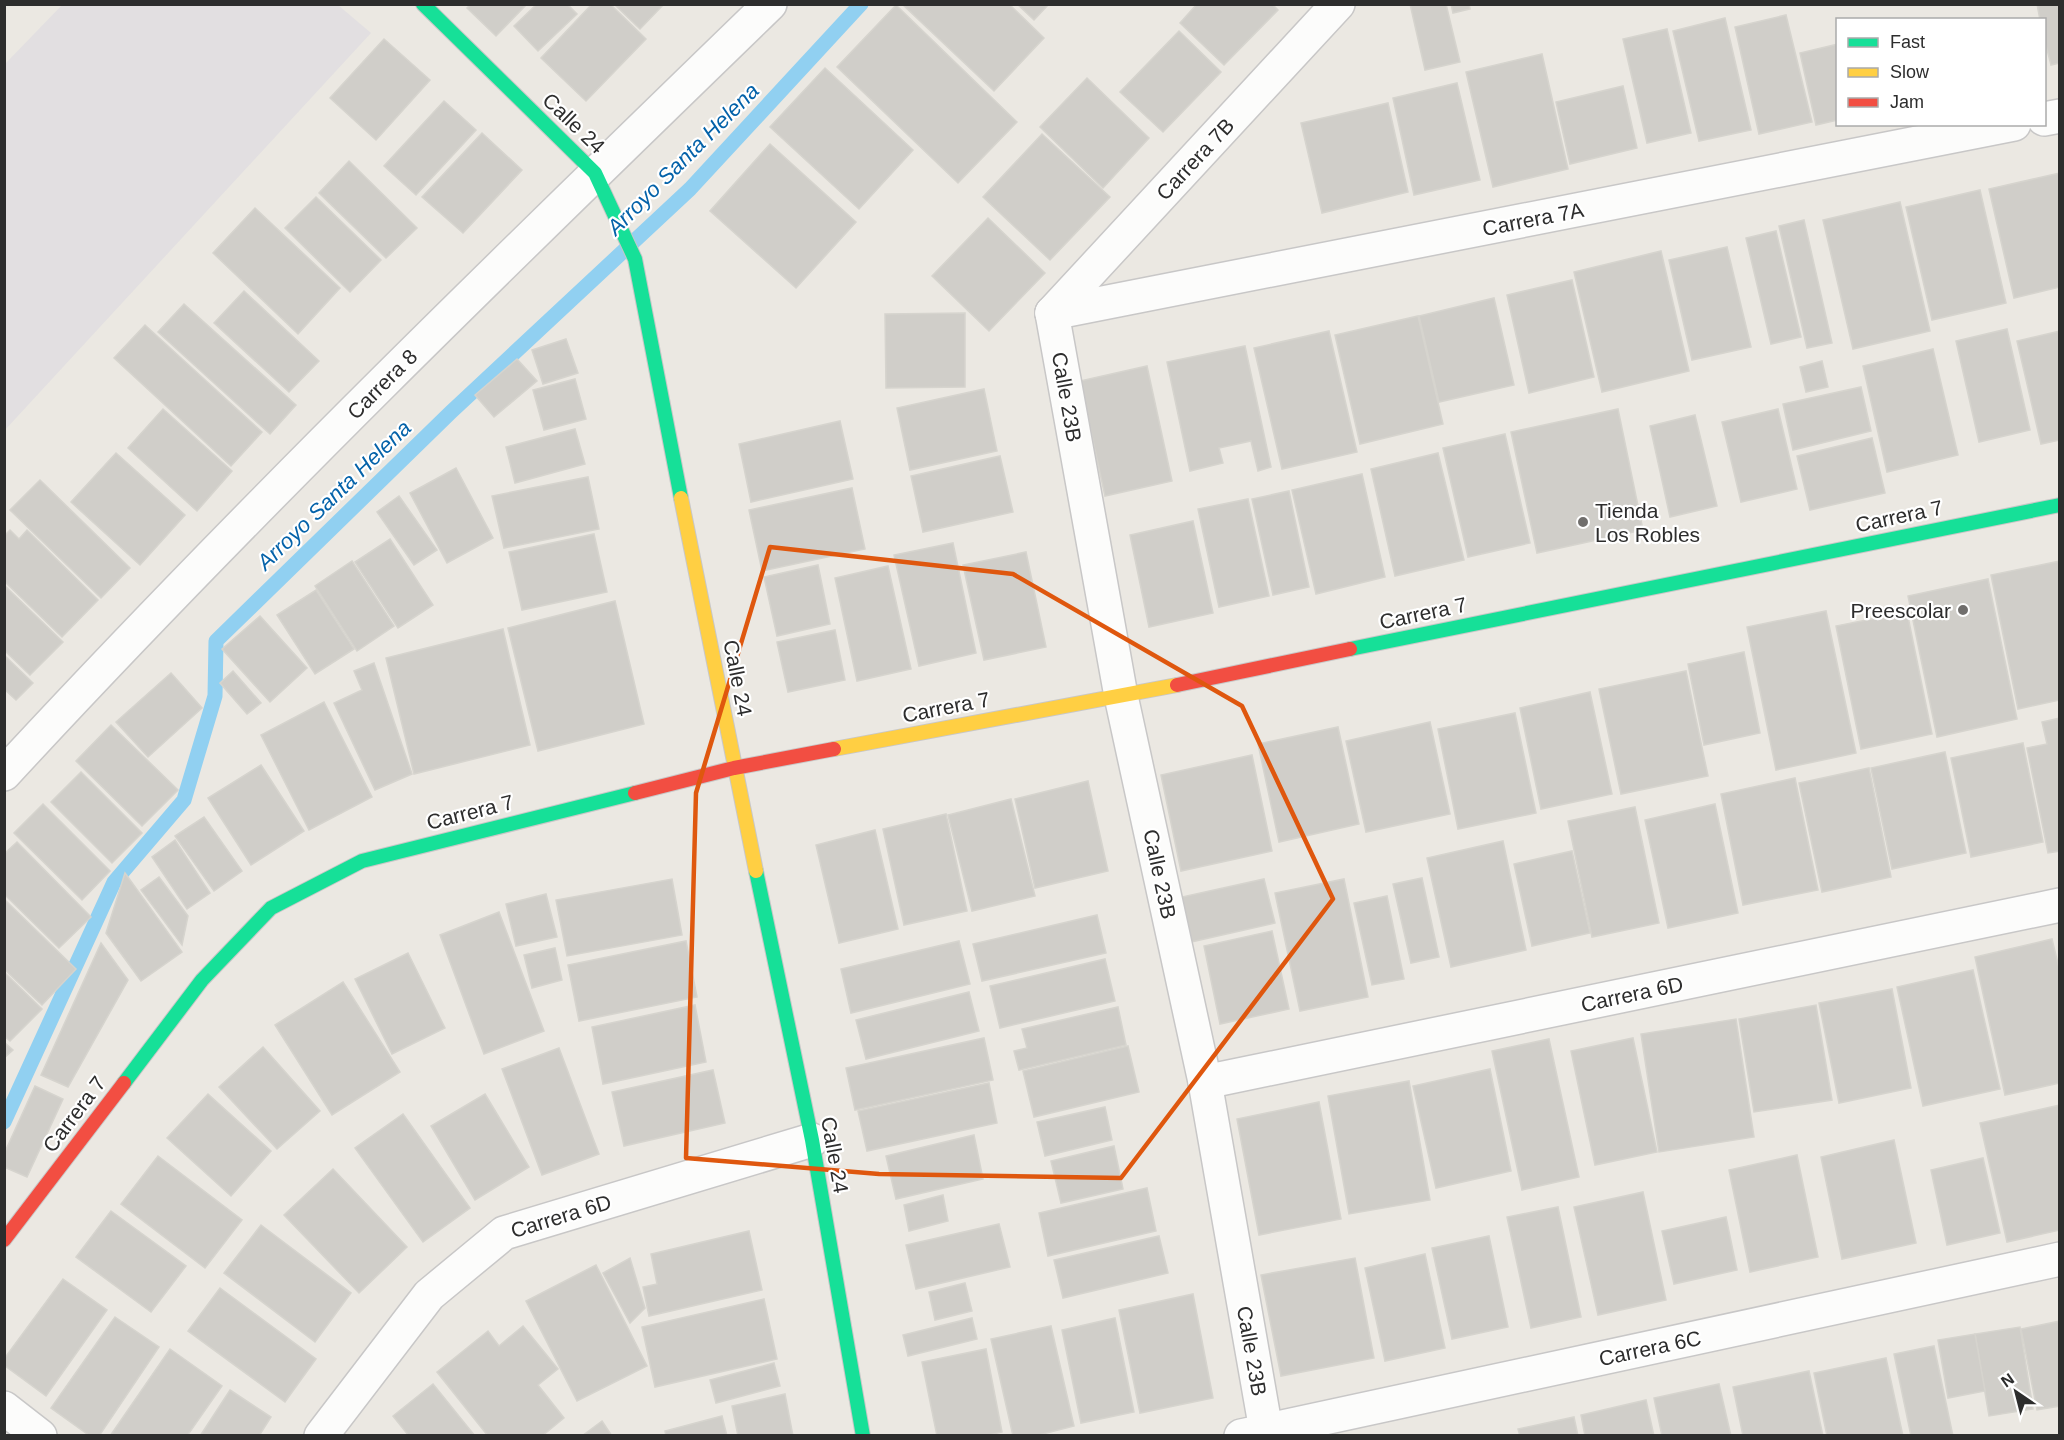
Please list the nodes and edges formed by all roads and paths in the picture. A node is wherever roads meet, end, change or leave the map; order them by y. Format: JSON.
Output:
{"nodes":[{"id":1,"x":423,"y":4,"type":"edge"},
{"id":2,"x":770,"y":4,"type":"edge"},
{"id":3,"x":1338,"y":4,"type":"edge"},
{"id":4,"x":2004,"y":126,"type":"edge"},
{"id":5,"x":595,"y":173,"type":"junction"},
{"id":6,"x":1052,"y":314,"type":"junction"},
{"id":7,"x":2060,"y":505,"type":"edge"},
{"id":8,"x":1121,"y":696,"type":"junction"},
{"id":9,"x":734,"y":768,"type":"junction"},
{"id":10,"x":4,"y":774,"type":"edge"},
{"id":11,"x":2060,"y":905,"type":"edge"},
{"id":12,"x":1205,"y":1082,"type":"junction"},
{"id":13,"x":812,"y":1140,"type":"junction"},
{"id":14,"x":4,"y":1240,"type":"edge"},
{"id":15,"x":2060,"y":1259,"type":"edge"},
{"id":16,"x":4,"y":1408,"type":"edge"},
{"id":17,"x":1258,"y":1434,"type":"edge"},
{"id":18,"x":40,"y":1436,"type":"edge"},
{"id":19,"x":321,"y":1436,"type":"edge"},
{"id":20,"x":863,"y":1436,"type":"edge"}],
"edges":[{"from":1,"to":5,"type":"street","name":"Calle 24"},
{"from":2,"to":5,"type":"street","name":"Carrera 8"},
{"from":3,"to":6,"type":"street","name":"Carrera 7B"},
{"from":4,"to":6,"type":"street","name":"Carrera 7A"},
{"from":5,"to":9,"type":"street","name":"Calle 24"},
{"from":5,"to":10,"type":"street","name":"Carrera 8"},
{"from":6,"to":8,"type":"street","name":"Calle 23B"},
{"from":7,"to":8,"type":"street","name":"Carrera 7"},
{"from":8,"to":9,"type":"street","name":"Carrera 7"},
{"from":8,"to":12,"type":"street","name":"Calle 23B"},
{"from":9,"to":13,"type":"street","name":"Calle 24"},
{"from":9,"to":14,"type":"street","name":"Carrera 7"},
{"from":11,"to":12,"type":"street","name":"Carrera 6D"},
{"from":12,"to":17,"type":"street","name":"Calle 23B"},
{"from":13,"to":19,"type":"street","name":"Carrera 6D"},
{"from":13,"to":20,"type":"street","name":"Calle 24"},
{"from":15,"to":17,"type":"street","name":"Carrera 6C"},
{"from":16,"to":18,"type":"street"}]}
